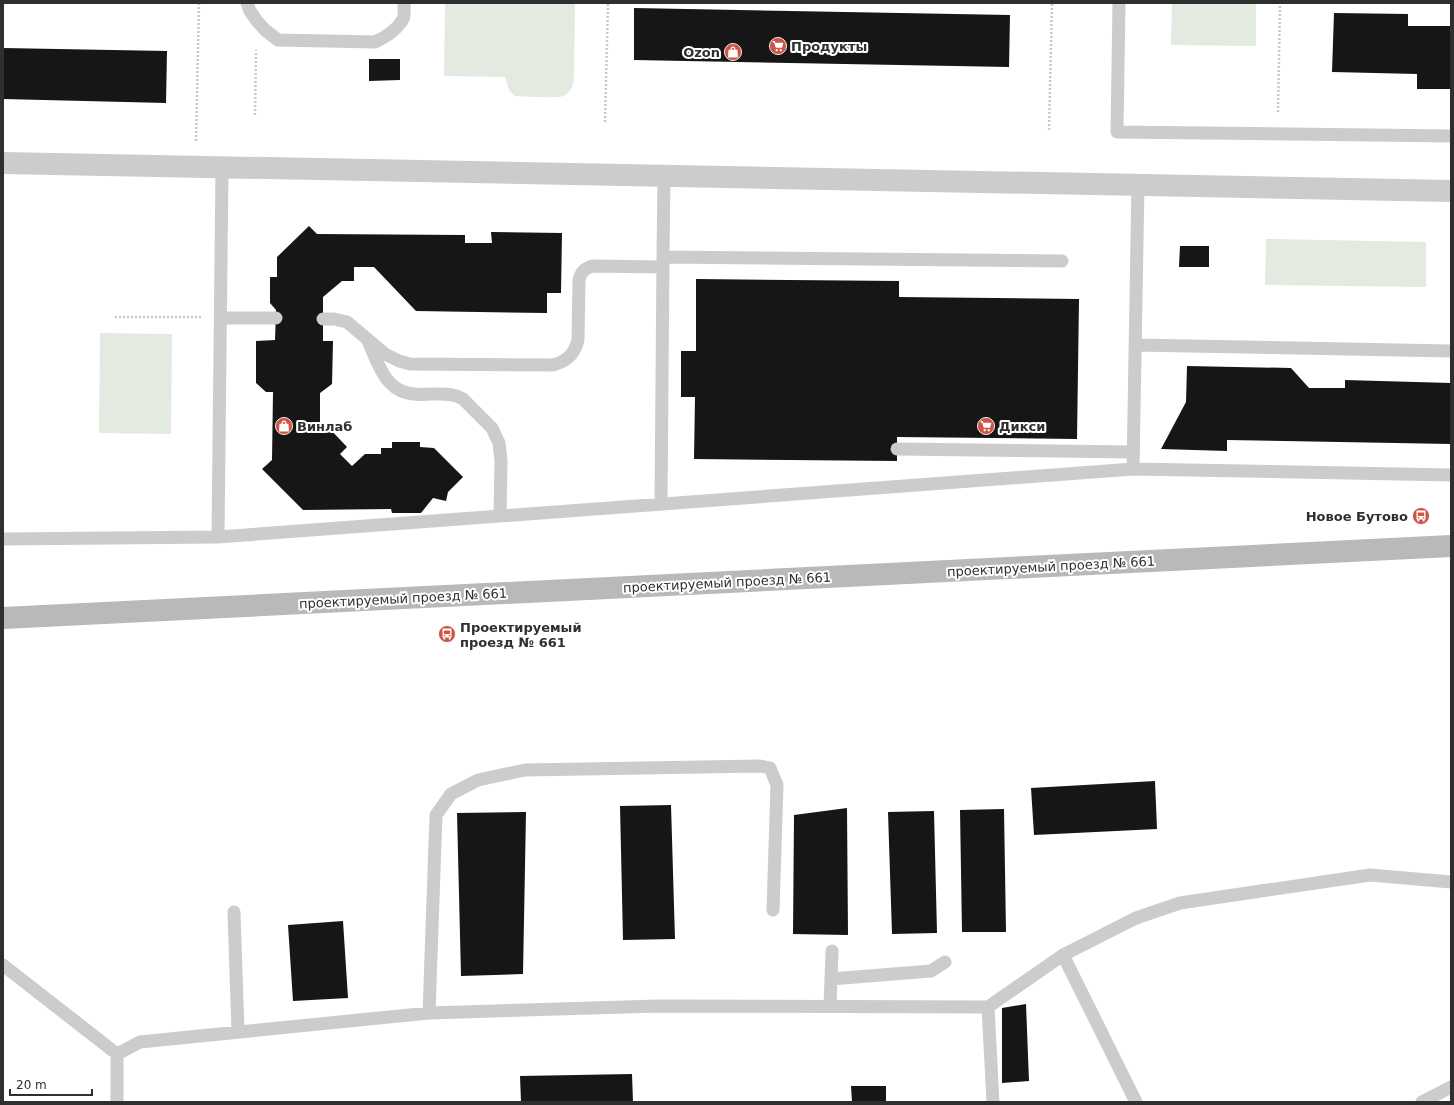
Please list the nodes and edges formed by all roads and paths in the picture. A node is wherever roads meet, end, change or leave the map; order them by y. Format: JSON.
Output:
{"nodes":[{"id":1,"x":199,"y":3,"type":"edge"},
{"id":2,"x":247,"y":3,"type":"edge"},
{"id":3,"x":404,"y":3,"type":"edge"},
{"id":4,"x":608,"y":3,"type":"edge"},
{"id":5,"x":1052,"y":3,"type":"edge"},
{"id":6,"x":1119,"y":3,"type":"edge"},
{"id":7,"x":1280,"y":3,"type":"edge"},
{"id":8,"x":257,"y":21,"type":"junction"},
{"id":9,"x":255,"y":115,"type":"dead end"},
{"id":10,"x":605,"y":122,"type":"dead end"},
{"id":11,"x":1049,"y":130,"type":"dead end"},
{"id":12,"x":1278,"y":134,"type":"junction"},
{"id":13,"x":1451,"y":136,"type":"edge"},
{"id":14,"x":196,"y":144,"type":"dead end"},
{"id":15,"x":3,"y":163,"type":"edge"},
{"id":16,"x":222,"y":167,"type":"junction"},
{"id":17,"x":664,"y":176,"type":"junction"},
{"id":18,"x":1138,"y":185,"type":"junction"},
{"id":19,"x":1451,"y":191,"type":"edge"},
{"id":20,"x":1062,"y":261,"type":"dead end"},
{"id":21,"x":663,"y":262,"type":"junction"},
{"id":22,"x":115,"y":317,"type":"dead end"},
{"id":23,"x":221,"y":318,"type":"junction"},
{"id":24,"x":276,"y":318,"type":"dead end"},
{"id":25,"x":323,"y":319,"type":"dead end"},
{"id":26,"x":367,"y":338,"type":"junction"},
{"id":27,"x":1135,"y":345,"type":"junction"},
{"id":28,"x":1451,"y":351,"type":"edge"},
{"id":29,"x":897,"y":449,"type":"dead end"},
{"id":30,"x":1133,"y":452,"type":"junction"},
{"id":31,"x":1133,"y":469,"type":"junction"},
{"id":32,"x":1451,"y":474,"type":"edge"},
{"id":33,"x":661,"y":504,"type":"junction"},
{"id":34,"x":500,"y":516,"type":"junction"},
{"id":35,"x":218,"y":536,"type":"junction"},
{"id":36,"x":3,"y":539,"type":"edge"},
{"id":37,"x":1451,"y":546,"type":"edge"},
{"id":38,"x":3,"y":618,"type":"edge"},
{"id":39,"x":1451,"y":882,"type":"edge"},
{"id":40,"x":773,"y":910,"type":"dead end"},
{"id":41,"x":234,"y":912,"type":"dead end"},
{"id":42,"x":832,"y":951,"type":"dead end"},
{"id":43,"x":1063,"y":956,"type":"junction"},
{"id":44,"x":945,"y":962,"type":"dead end"},
{"id":45,"x":3,"y":965,"type":"edge"},
{"id":46,"x":831,"y":979,"type":"junction"},
{"id":47,"x":830,"y":1006,"type":"junction"},
{"id":48,"x":988,"y":1007,"type":"junction"},
{"id":49,"x":430,"y":1013,"type":"junction"},
{"id":50,"x":238,"y":1032,"type":"junction"},
{"id":51,"x":117,"y":1054,"type":"junction"},
{"id":52,"x":1451,"y":1088,"type":"edge"},
{"id":53,"x":117,"y":1102,"type":"edge"},
{"id":54,"x":993,"y":1102,"type":"edge"},
{"id":55,"x":1136,"y":1102,"type":"edge"},
{"id":56,"x":1422,"y":1102,"type":"edge"}],
"edges":[{"from":1,"to":14,"type":"path"},
{"from":2,"to":8,"type":"lane"},
{"from":3,"to":8,"type":"lane"},
{"from":4,"to":10,"type":"path"},
{"from":5,"to":11,"type":"path"},
{"from":6,"to":12,"type":"lane"},
{"from":7,"to":12,"type":"path"},
{"from":8,"to":9,"type":"path"},
{"from":12,"to":13,"type":"lane"},
{"from":15,"to":16,"type":"street"},
{"from":16,"to":17,"type":"street"},
{"from":16,"to":23,"type":"lane"},
{"from":17,"to":18,"type":"street"},
{"from":17,"to":21,"type":"lane"},
{"from":18,"to":19,"type":"street"},
{"from":18,"to":27,"type":"lane"},
{"from":20,"to":21,"type":"lane"},
{"from":21,"to":26,"type":"lane"},
{"from":21,"to":33,"type":"lane"},
{"from":22,"to":23,"type":"path"},
{"from":23,"to":24,"type":"lane"},
{"from":23,"to":35,"type":"lane"},
{"from":25,"to":26,"type":"lane"},
{"from":26,"to":34,"type":"lane"},
{"from":27,"to":28,"type":"lane"},
{"from":27,"to":30,"type":"lane"},
{"from":29,"to":30,"type":"lane"},
{"from":30,"to":31,"type":"lane"},
{"from":31,"to":32,"type":"lane"},
{"from":31,"to":33,"type":"lane"},
{"from":33,"to":34,"type":"lane"},
{"from":34,"to":35,"type":"lane"},
{"from":35,"to":36,"type":"lane"},
{"from":37,"to":38,"type":"main road","name":"проектируемый проезд № 661"},
{"from":39,"to":43,"type":"lane"},
{"from":40,"to":49,"type":"lane"},
{"from":41,"to":50,"type":"lane"},
{"from":42,"to":46,"type":"lane"},
{"from":43,"to":48,"type":"lane"},
{"from":43,"to":55,"type":"lane"},
{"from":44,"to":46,"type":"lane"},
{"from":45,"to":51,"type":"lane"},
{"from":46,"to":47,"type":"lane"},
{"from":47,"to":48,"type":"lane"},
{"from":47,"to":49,"type":"lane"},
{"from":48,"to":54,"type":"lane"},
{"from":49,"to":50,"type":"lane"},
{"from":50,"to":51,"type":"lane"},
{"from":51,"to":53,"type":"lane"},
{"from":52,"to":56,"type":"lane"}]}
